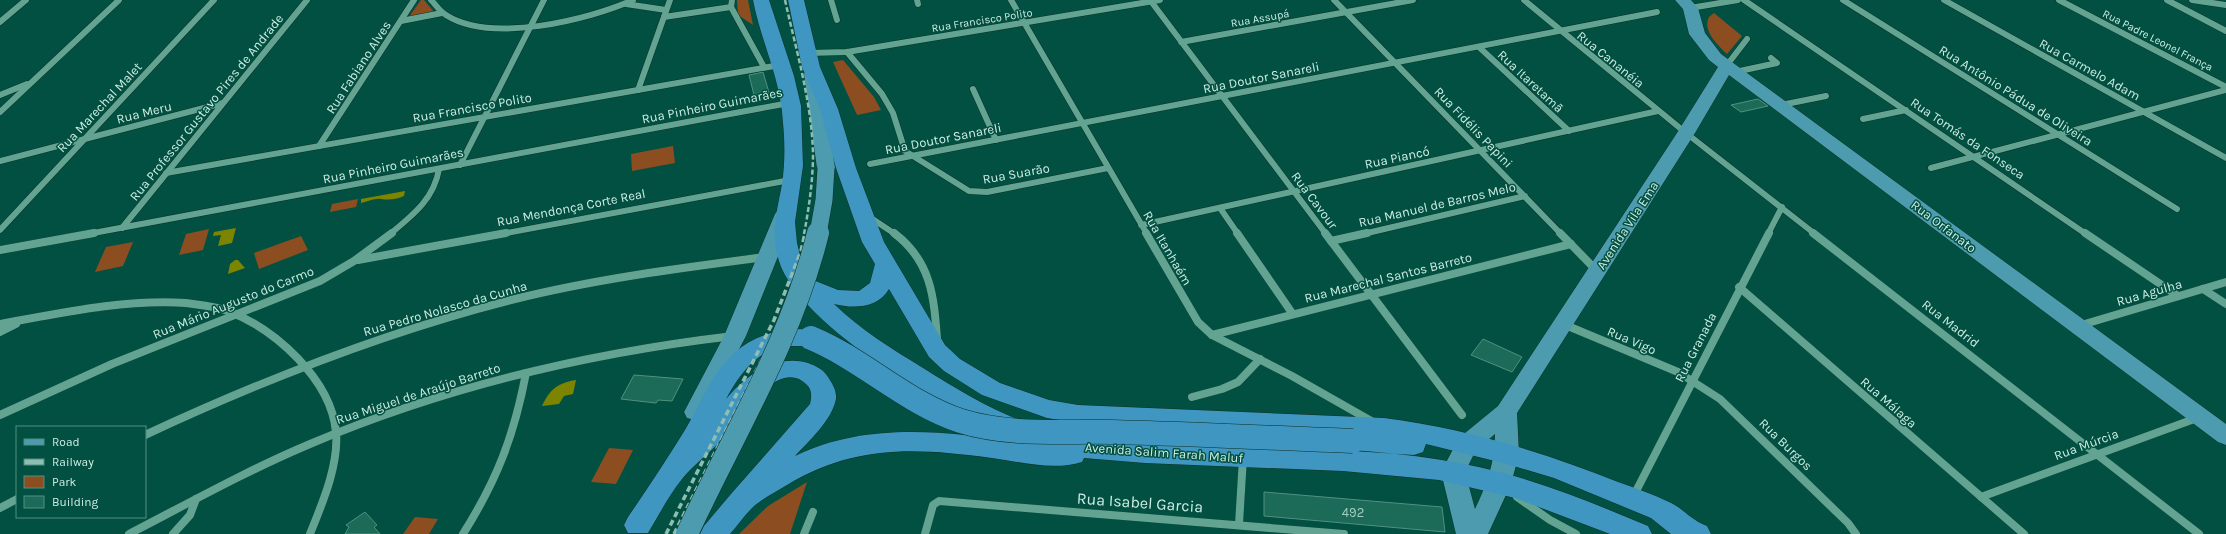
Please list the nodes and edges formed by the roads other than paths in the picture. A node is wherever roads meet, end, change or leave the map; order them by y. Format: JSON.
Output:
{"nodes":[{"id":1,"x":26,"y":0,"type":"edge"},
{"id":2,"x":119,"y":0,"type":"edge"},
{"id":3,"x":214,"y":0,"type":"edge"},
{"id":4,"x":307,"y":0,"type":"edge"},
{"id":5,"x":414,"y":0,"type":"edge"},
{"id":6,"x":431,"y":0,"type":"edge"},
{"id":7,"x":544,"y":0,"type":"edge"},
{"id":8,"x":633,"y":0,"type":"edge"},
{"id":9,"x":670,"y":0,"type":"edge"},
{"id":10,"x":732,"y":0,"type":"edge"},
{"id":11,"x":761,"y":0,"type":"edge"},
{"id":12,"x":796,"y":0,"type":"edge"},
{"id":13,"x":831,"y":0,"type":"edge"},
{"id":14,"x":1011,"y":0,"type":"edge"},
{"id":15,"x":1160,"y":0,"type":"edge"},
{"id":16,"x":1334,"y":0,"type":"edge"},
{"id":17,"x":1414,"y":0,"type":"edge"},
{"id":18,"x":1524,"y":0,"type":"edge"},
{"id":19,"x":1738,"y":0,"type":"edge"},
{"id":20,"x":1744,"y":0,"type":"edge"},
{"id":21,"x":1843,"y":0,"type":"edge"},
{"id":22,"x":1944,"y":0,"type":"edge"},
{"id":23,"x":2059,"y":0,"type":"edge"},
{"id":24,"x":2167,"y":0,"type":"edge"},
{"id":25,"x":2192,"y":0,"type":"edge"},
{"id":26,"x":1150,"y":1,"type":"edge"},
{"id":27,"x":626,"y":4,"type":"junction"},
{"id":28,"x":1686,"y":4,"type":"edge"},
{"id":29,"x":2226,"y":5,"type":"edge"},
{"id":30,"x":731,"y":7,"type":"junction"},
{"id":31,"x":666,"y":10,"type":"junction"},
{"id":32,"x":442,"y":12,"type":"junction"},
{"id":33,"x":1657,"y":12,"type":"dead end"},
{"id":34,"x":1346,"y":13,"type":"junction"},
{"id":35,"x":664,"y":17,"type":"junction"},
{"id":36,"x":837,"y":20,"type":"dead end"},
{"id":37,"x":401,"y":21,"type":"junction"},
{"id":38,"x":0,"y":22,"type":"edge"},
{"id":39,"x":1024,"y":23,"type":"junction"},
{"id":40,"x":530,"y":27,"type":"junction"},
{"id":41,"x":1560,"y":31,"type":"junction"},
{"id":42,"x":2226,"y":31,"type":"edge"},
{"id":43,"x":1747,"y":39,"type":"dead end"},
{"id":44,"x":1181,"y":42,"type":"junction"},
{"id":45,"x":1479,"y":47,"type":"junction"},
{"id":46,"x":847,"y":52,"type":"junction"},
{"id":47,"x":1771,"y":58,"type":"dead end"},
{"id":48,"x":809,"y":60,"type":"junction"},
{"id":49,"x":1395,"y":63,"type":"junction"},
{"id":50,"x":773,"y":66,"type":"junction"},
{"id":51,"x":1731,"y":68,"type":"junction"},
{"id":52,"x":31,"y":82,"type":"junction"},
{"id":53,"x":2226,"y":88,"type":"edge"},
{"id":54,"x":973,"y":89,"type":"dead end"},
{"id":55,"x":638,"y":90,"type":"junction"},
{"id":56,"x":0,"y":95,"type":"edge"},
{"id":57,"x":1826,"y":96,"type":"dead end"},
{"id":58,"x":1222,"y":97,"type":"junction"},
{"id":59,"x":223,"y":103,"type":"junction"},
{"id":60,"x":791,"y":103,"type":"junction"},
{"id":61,"x":0,"y":104,"type":"edge"},
{"id":62,"x":9,"y":104,"type":"junction"},
{"id":63,"x":1781,"y":105,"type":"junction"},
{"id":64,"x":1906,"y":110,"type":"junction"},
{"id":65,"x":1658,"y":111,"type":"junction"},
{"id":66,"x":0,"y":112,"type":"edge"},
{"id":67,"x":2144,"y":112,"type":"junction"},
{"id":68,"x":484,"y":118,"type":"junction"},
{"id":69,"x":1863,"y":119,"type":"dead end"},
{"id":70,"x":1082,"y":124,"type":"junction"},
{"id":71,"x":1569,"y":131,"type":"junction"},
{"id":72,"x":1686,"y":133,"type":"junction"},
{"id":73,"x":2058,"y":135,"type":"junction"},
{"id":74,"x":83,"y":140,"type":"junction"},
{"id":75,"x":996,"y":140,"type":"junction"},
{"id":76,"x":319,"y":146,"type":"junction"},
{"id":77,"x":1479,"y":151,"type":"junction"},
{"id":78,"x":913,"y":156,"type":"junction"},
{"id":79,"x":1974,"y":157,"type":"junction"},
{"id":80,"x":2226,"y":158,"type":"edge"},
{"id":81,"x":0,"y":162,"type":"edge"},
{"id":82,"x":870,"y":164,"type":"dead end"},
{"id":83,"x":460,"y":165,"type":"junction"},
{"id":84,"x":1108,"y":168,"type":"junction"},
{"id":85,"x":1931,"y":168,"type":"dead end"},
{"id":86,"x":439,"y":169,"type":"junction"},
{"id":87,"x":166,"y":173,"type":"junction"},
{"id":88,"x":792,"y":180,"type":"junction"},
{"id":89,"x":1294,"y":192,"type":"junction"},
{"id":90,"x":1525,"y":196,"type":"junction"},
{"id":91,"x":1782,"y":207,"type":"junction"},
{"id":92,"x":1220,"y":208,"type":"junction"},
{"id":93,"x":2177,"y":209,"type":"dead end"},
{"id":94,"x":861,"y":212,"type":"junction"},
{"id":95,"x":785,"y":214,"type":"junction"},
{"id":96,"x":1141,"y":225,"type":"junction"},
{"id":97,"x":122,"y":228,"type":"junction"},
{"id":98,"x":0,"y":230,"type":"edge"},
{"id":99,"x":1331,"y":241,"type":"junction"},
{"id":100,"x":1571,"y":244,"type":"junction"},
{"id":101,"x":0,"y":250,"type":"edge"},
{"id":102,"x":767,"y":257,"type":"junction"},
{"id":103,"x":355,"y":260,"type":"junction"},
{"id":104,"x":885,"y":265,"type":"junction"},
{"id":105,"x":1597,"y":271,"type":"junction"},
{"id":106,"x":2226,"y":282,"type":"edge"},
{"id":107,"x":806,"y":286,"type":"junction"},
{"id":108,"x":1739,"y":287,"type":"junction"},
{"id":109,"x":2203,"y":289,"type":"junction"},
{"id":110,"x":1371,"y":294,"type":"junction"},
{"id":111,"x":2178,"y":296,"type":"junction"},
{"id":112,"x":2226,"y":304,"type":"edge"},
{"id":113,"x":1292,"y":313,"type":"junction"},
{"id":114,"x":235,"y":314,"type":"junction"},
{"id":115,"x":22,"y":320,"type":"junction"},
{"id":116,"x":0,"y":324,"type":"edge"},
{"id":117,"x":1563,"y":324,"type":"junction"},
{"id":118,"x":2078,"y":326,"type":"junction"},
{"id":119,"x":0,"y":332,"type":"edge"},
{"id":120,"x":1212,"y":334,"type":"junction"},
{"id":121,"x":735,"y":336,"type":"junction"},
{"id":122,"x":937,"y":351,"type":"junction"},
{"id":123,"x":1260,"y":359,"type":"junction"},
{"id":124,"x":306,"y":365,"type":"junction"},
{"id":125,"x":526,"y":373,"type":"junction"},
{"id":126,"x":1691,"y":380,"type":"junction"},
{"id":127,"x":1192,"y":397,"type":"dead end"},
{"id":128,"x":1506,"y":412,"type":"junction"},
{"id":129,"x":0,"y":415,"type":"edge"},
{"id":130,"x":1462,"y":415,"type":"dead end"},
{"id":131,"x":2200,"y":416,"type":"junction"},
{"id":132,"x":1384,"y":428,"type":"junction"},
{"id":133,"x":336,"y":433,"type":"junction"},
{"id":134,"x":146,"y":434,"type":"edge"},
{"id":135,"x":2226,"y":436,"type":"edge"},
{"id":136,"x":1108,"y":451,"type":"junction"},
{"id":137,"x":2097,"y":454,"type":"junction"},
{"id":138,"x":1243,"y":457,"type":"junction"},
{"id":139,"x":1460,"y":457,"type":"junction"},
{"id":140,"x":1503,"y":468,"type":"junction"},
{"id":141,"x":674,"y":470,"type":"junction"},
{"id":142,"x":1981,"y":497,"type":"junction"},
{"id":143,"x":1632,"y":498,"type":"junction"},
{"id":144,"x":196,"y":499,"type":"junction"},
{"id":145,"x":16,"y":500,"type":"edge"},
{"id":146,"x":740,"y":502,"type":"junction"},
{"id":147,"x":0,"y":508,"type":"edge"},
{"id":148,"x":813,"y":512,"type":"dead end"},
{"id":149,"x":1239,"y":524,"type":"junction"},
{"id":150,"x":636,"y":530,"type":"edge"},
{"id":151,"x":1690,"y":531,"type":"edge"},
{"id":152,"x":129,"y":534,"type":"edge"},
{"id":153,"x":173,"y":534,"type":"edge"},
{"id":154,"x":310,"y":534,"type":"edge"},
{"id":155,"x":464,"y":534,"type":"edge"},
{"id":156,"x":687,"y":534,"type":"edge"},
{"id":157,"x":714,"y":534,"type":"edge"},
{"id":158,"x":804,"y":534,"type":"edge"},
{"id":159,"x":925,"y":534,"type":"edge"},
{"id":160,"x":1344,"y":534,"type":"edge"},
{"id":161,"x":1469,"y":534,"type":"edge"},
{"id":162,"x":1475,"y":534,"type":"edge"},
{"id":163,"x":1576,"y":534,"type":"edge"},
{"id":164,"x":1638,"y":534,"type":"edge"},
{"id":165,"x":1856,"y":534,"type":"edge"},
{"id":166,"x":2024,"y":534,"type":"edge"},
{"id":167,"x":2199,"y":534,"type":"edge"}],
"edges":[{"from":1,"to":38,"type":"street"},
{"from":2,"to":52,"type":"street"},
{"from":3,"to":74,"type":"street","name":"Rua Marechal Malet"},
{"from":4,"to":59,"type":"street","name":"Rua Professor Gustavo Pires de Andrade"},
{"from":5,"to":37,"type":"street","name":"Rua Fabiano Alves"},
{"from":6,"to":32,"type":"street"},
{"from":7,"to":40,"type":"street"},
{"from":8,"to":27,"type":"street"},
{"from":9,"to":31,"type":"street"},
{"from":10,"to":30,"type":"street"},
{"from":11,"to":50,"type":"highway","name":"Avenida Salim Farah Maluf"},
{"from":12,"to":48,"type":"highway"},
{"from":13,"to":36,"type":"street"},
{"from":14,"to":39,"type":"street","name":"Rua Itanhaém"},
{"from":15,"to":26,"type":"street","name":"Rua Francisco Polito"},
{"from":16,"to":34,"type":"street","name":"Rua Fidélis Papini"},
{"from":17,"to":34,"type":"street","name":"Rua Assupá"},
{"from":18,"to":41,"type":"street","name":"Rua Cananéia"},
{"from":19,"to":28,"type":"street"},
{"from":20,"to":64,"type":"street","name":"Rua Tomás da Fonseca"},
{"from":21,"to":73,"type":"street","name":"Rua Antônio Pádua de Oliveira"},
{"from":22,"to":67,"type":"street","name":"Rua Carmelo Adam"},
{"from":23,"to":53,"type":"street","name":"Rua Padre Leonel França"},
{"from":24,"to":42,"type":"street"},
{"from":25,"to":29,"type":"street"},
{"from":26,"to":39,"type":"street","name":"Rua Francisco Polito"},
{"from":26,"to":44,"type":"street","name":"Rua Cavour"},
{"from":27,"to":31,"type":"street"},
{"from":27,"to":40,"type":"street"},
{"from":28,"to":51,"type":"main road","name":"Rua Orfanato"},
{"from":30,"to":35,"type":"street"},
{"from":30,"to":50,"type":"street"},
{"from":31,"to":35,"type":"street"},
{"from":32,"to":37,"type":"street"},
{"from":32,"to":40,"type":"street"},
{"from":33,"to":41,"type":"street","name":"Rua Doutor Sanareli"},
{"from":34,"to":44,"type":"street","name":"Rua Assupá"},
{"from":34,"to":49,"type":"street","name":"Rua Fidélis Papini"},
{"from":35,"to":55,"type":"street"},
{"from":37,"to":76,"type":"street","name":"Rua Fabiano Alves"},
{"from":39,"to":46,"type":"street","name":"Rua Francisco Polito"},
{"from":39,"to":70,"type":"street","name":"Rua Itanhaém"},
{"from":40,"to":68,"type":"street"},
{"from":41,"to":45,"type":"street","name":"Rua Doutor Sanareli"},
{"from":41,"to":65,"type":"street","name":"Rua Cananéia"},
{"from":43,"to":51,"type":"street","name":"Avenida Vila Ema"},
{"from":44,"to":58,"type":"street","name":"Rua Cavour"},
{"from":45,"to":49,"type":"street","name":"Rua Doutor Sanareli"},
{"from":45,"to":71,"type":"street","name":"Rua Itaretamã"},
{"from":46,"to":48,"type":"street","name":"Rua Francisco Polito"},
{"from":46,"to":78,"type":"street"},
{"from":47,"to":51,"type":"street"},
{"from":48,"to":94,"type":"highway"},
{"from":48,"to":156,"type":"main road","bridge":true},
{"from":49,"to":58,"type":"street","name":"Rua Doutor Sanareli"},
{"from":49,"to":77,"type":"street","name":"Rua Fidélis Papini"},
{"from":50,"to":55,"type":"street","name":"Rua Francisco Polito"},
{"from":50,"to":60,"type":"highway","name":"Avenida Salim Farah Maluf"},
{"from":51,"to":63,"type":"main road","name":"Rua Orfanato"},
{"from":51,"to":72,"type":"main road","name":"Avenida Vila Ema"},
{"from":52,"to":56,"type":"street"},
{"from":52,"to":62,"type":"street"},
{"from":53,"to":67,"type":"street"},
{"from":54,"to":75,"type":"street"},
{"from":55,"to":68,"type":"street","name":"Rua Francisco Polito"},
{"from":57,"to":63,"type":"street"},
{"from":58,"to":70,"type":"street","name":"Rua Doutor Sanareli"},
{"from":58,"to":89,"type":"street","name":"Rua Cavour"},
{"from":59,"to":74,"type":"street","name":"Rua Meru"},
{"from":59,"to":87,"type":"street","name":"Rua Professor Gustavo Pires de Andrade"},
{"from":60,"to":83,"type":"street","name":"Rua Pinheiro Guimarães"},
{"from":60,"to":88,"type":"highway","name":"Avenida Salim Farah Maluf"},
{"from":61,"to":62,"type":"street"},
{"from":62,"to":66,"type":"street"},
{"from":63,"to":118,"type":"main road","name":"Rua Orfanato"},
{"from":64,"to":69,"type":"street"},
{"from":64,"to":79,"type":"street","name":"Rua Tomás da Fonseca"},
{"from":65,"to":71,"type":"street","name":"Rua Piancó"},
{"from":65,"to":72,"type":"street","name":"Rua Cananéia"},
{"from":67,"to":73,"type":"street"},
{"from":67,"to":80,"type":"street","name":"Rua Carmelo Adam"},
{"from":68,"to":76,"type":"street","name":"Rua Francisco Polito"},
{"from":68,"to":83,"type":"street"},
{"from":70,"to":75,"type":"street","name":"Rua Doutor Sanareli"},
{"from":70,"to":84,"type":"street","name":"Rua Itanhaém"},
{"from":71,"to":77,"type":"street","name":"Rua Piancó"},
{"from":72,"to":91,"type":"street","name":"Rua Madrid"},
{"from":72,"to":105,"type":"main road","name":"Avenida Vila Ema"},
{"from":73,"to":79,"type":"street"},
{"from":73,"to":93,"type":"street","name":"Rua Antônio Pádua de Oliveira"},
{"from":74,"to":81,"type":"street","name":"Rua Meru"},
{"from":74,"to":98,"type":"street","name":"Rua Marechal Malet"},
{"from":75,"to":78,"type":"street","name":"Rua Doutor Sanareli"},
{"from":76,"to":87,"type":"street","name":"Rua Francisco Polito"},
{"from":77,"to":89,"type":"street","name":"Rua Piancó"},
{"from":77,"to":90,"type":"street","name":"Rua Fidélis Papini"},
{"from":78,"to":82,"type":"street","name":"Rua Doutor Sanareli"},
{"from":78,"to":84,"type":"street","name":"Rua Suarão"},
{"from":79,"to":85,"type":"street"},
{"from":79,"to":111,"type":"street","name":"Rua Tomás da Fonseca"},
{"from":83,"to":86,"type":"street","name":"Rua Pinheiro Guimarães"},
{"from":84,"to":96,"type":"street","name":"Rua Itanhaém"},
{"from":86,"to":97,"type":"street","name":"Rua Pinheiro Guimarães"},
{"from":86,"to":103,"type":"street","name":"Rua Mário Augusto do Carmo"},
{"from":87,"to":97,"type":"street","name":"Rua Professor Gustavo Pires de Andrade"},
{"from":88,"to":95,"type":"highway","name":"Avenida Salim Farah Maluf"},
{"from":88,"to":103,"type":"street","name":"Rua Mendonça Corte Real"},
{"from":89,"to":92,"type":"street","name":"Rua Piancó"},
{"from":89,"to":99,"type":"street","name":"Rua Cavour"},
{"from":90,"to":99,"type":"street","name":"Rua Manuel de Barros Melo"},
{"from":90,"to":100,"type":"street","name":"Rua Fidélis Papini"},
{"from":91,"to":108,"type":"street","name":"Rua Granada"},
{"from":91,"to":137,"type":"street","name":"Rua Madrid"},
{"from":92,"to":96,"type":"street","name":"Rua Piancó"},
{"from":92,"to":113,"type":"street"},
{"from":94,"to":104,"type":"highway"},
{"from":94,"to":122,"type":"street"},
{"from":95,"to":102,"type":"main road"},
{"from":95,"to":107,"type":"highway","name":"Avenida Salim Farah Maluf"},
{"from":96,"to":120,"type":"street","name":"Rua Itanhaém"},
{"from":97,"to":101,"type":"street","name":"Rua Pinheiro Guimarães"},
{"from":99,"to":110,"type":"street","name":"Rua Cavour"},
{"from":100,"to":105,"type":"street","name":"Rua Fidélis Papini"},
{"from":100,"to":110,"type":"street","name":"Rua Marechal Santos Barreto"},
{"from":102,"to":121,"type":"main road"},
{"from":102,"to":124,"type":"street","name":"Rua Pedro Nolasco da Cunha"},
{"from":103,"to":114,"type":"street","name":"Rua Mário Augusto do Carmo"},
{"from":104,"to":107,"type":"highway"},
{"from":104,"to":122,"type":"highway"},
{"from":105,"to":117,"type":"main road","name":"Avenida Vila Ema"},
{"from":106,"to":109,"type":"street","name":"Rua Agulha"},
{"from":107,"to":136,"type":"highway","name":"Avenida Salim Farah Maluf"},
{"from":108,"to":126,"type":"street","name":"Rua Granada"},
{"from":108,"to":142,"type":"street","name":"Rua Málaga"},
{"from":109,"to":111,"type":"street","name":"Rua Agulha"},
{"from":109,"to":112,"type":"street"},
{"from":110,"to":113,"type":"street","name":"Rua Marechal Santos Barreto"},
{"from":110,"to":130,"type":"street","name":"Rua Cavour"},
{"from":111,"to":118,"type":"street","name":"Rua Agulha"},
{"from":113,"to":120,"type":"street","name":"Rua Marechal Santos Barreto"},
{"from":114,"to":115,"type":"street"},
{"from":114,"to":124,"type":"street"},
{"from":114,"to":129,"type":"street","name":"Rua Mário Augusto do Carmo"},
{"from":115,"to":116,"type":"street"},
{"from":115,"to":119,"type":"street"},
{"from":117,"to":126,"type":"street","name":"Rua Vigo"},
{"from":117,"to":128,"type":"main road","name":"Avenida Vila Ema"},
{"from":118,"to":131,"type":"main road","name":"Rua Orfanato"},
{"from":120,"to":123,"type":"street","name":"Rua Itanhaém"},
{"from":121,"to":125,"type":"street","name":"Rua Miguel de Araújo Barreto"},
{"from":121,"to":150,"type":"main road"},
{"from":122,"to":132,"type":"highway"},
{"from":123,"to":127,"type":"street"},
{"from":123,"to":132,"type":"street","name":"Rua Itanhaém"},
{"from":124,"to":133,"type":"street"},
{"from":124,"to":134,"type":"street","name":"Rua Pedro Nolasco da Cunha"},
{"from":125,"to":133,"type":"street","name":"Rua Miguel de Araújo Barreto"},
{"from":125,"to":155,"type":"street"},
{"from":126,"to":143,"type":"street","name":"Rua Granada"},
{"from":126,"to":165,"type":"street","name":"Rua Burgos"},
{"from":128,"to":139,"type":"main road","name":"Avenida Vila Ema"},
{"from":128,"to":140,"type":"main road"},
{"from":131,"to":135,"type":"main road","name":"Rua Orfanato"},
{"from":131,"to":137,"type":"street","name":"Rua Múrcia"},
{"from":132,"to":139,"type":"highway"},
{"from":133,"to":144,"type":"street","name":"Rua Miguel de Araújo Barreto"},
{"from":133,"to":154,"type":"street"},
{"from":136,"to":138,"type":"highway","name":"Avenida Salim Farah Maluf"},
{"from":136,"to":146,"type":"highway"},
{"from":137,"to":142,"type":"street","name":"Rua Múrcia"},
{"from":137,"to":167,"type":"street","name":"Rua Madrid"},
{"from":138,"to":139,"type":"highway","name":"Avenida Salim Farah Maluf"},
{"from":138,"to":149,"type":"street"},
{"from":139,"to":140,"type":"highway"},
{"from":139,"to":141,"type":"highway","bridge":true},
{"from":139,"to":161,"type":"main road"},
{"from":140,"to":143,"type":"highway"},
{"from":140,"to":151,"type":"highway"},
{"from":140,"to":162,"type":"main road"},
{"from":140,"to":163,"type":"street"},
{"from":140,"to":164,"type":"highway"},
{"from":141,"to":146,"type":"highway"},
{"from":141,"to":150,"type":"highway"},
{"from":142,"to":166,"type":"street","name":"Rua Málaga"},
{"from":143,"to":151,"type":"highway"},
{"from":144,"to":152,"type":"street","name":"Rua Miguel de Araújo Barreto"},
{"from":144,"to":153,"type":"street"},
{"from":145,"to":147,"type":"street"},
{"from":146,"to":157,"type":"highway"},
{"from":148,"to":158,"type":"street"},
{"from":149,"to":159,"type":"street","name":"Rua Isabel Garcia"},
{"from":149,"to":160,"type":"street","name":"Rua Isabel Garcia"}]}
